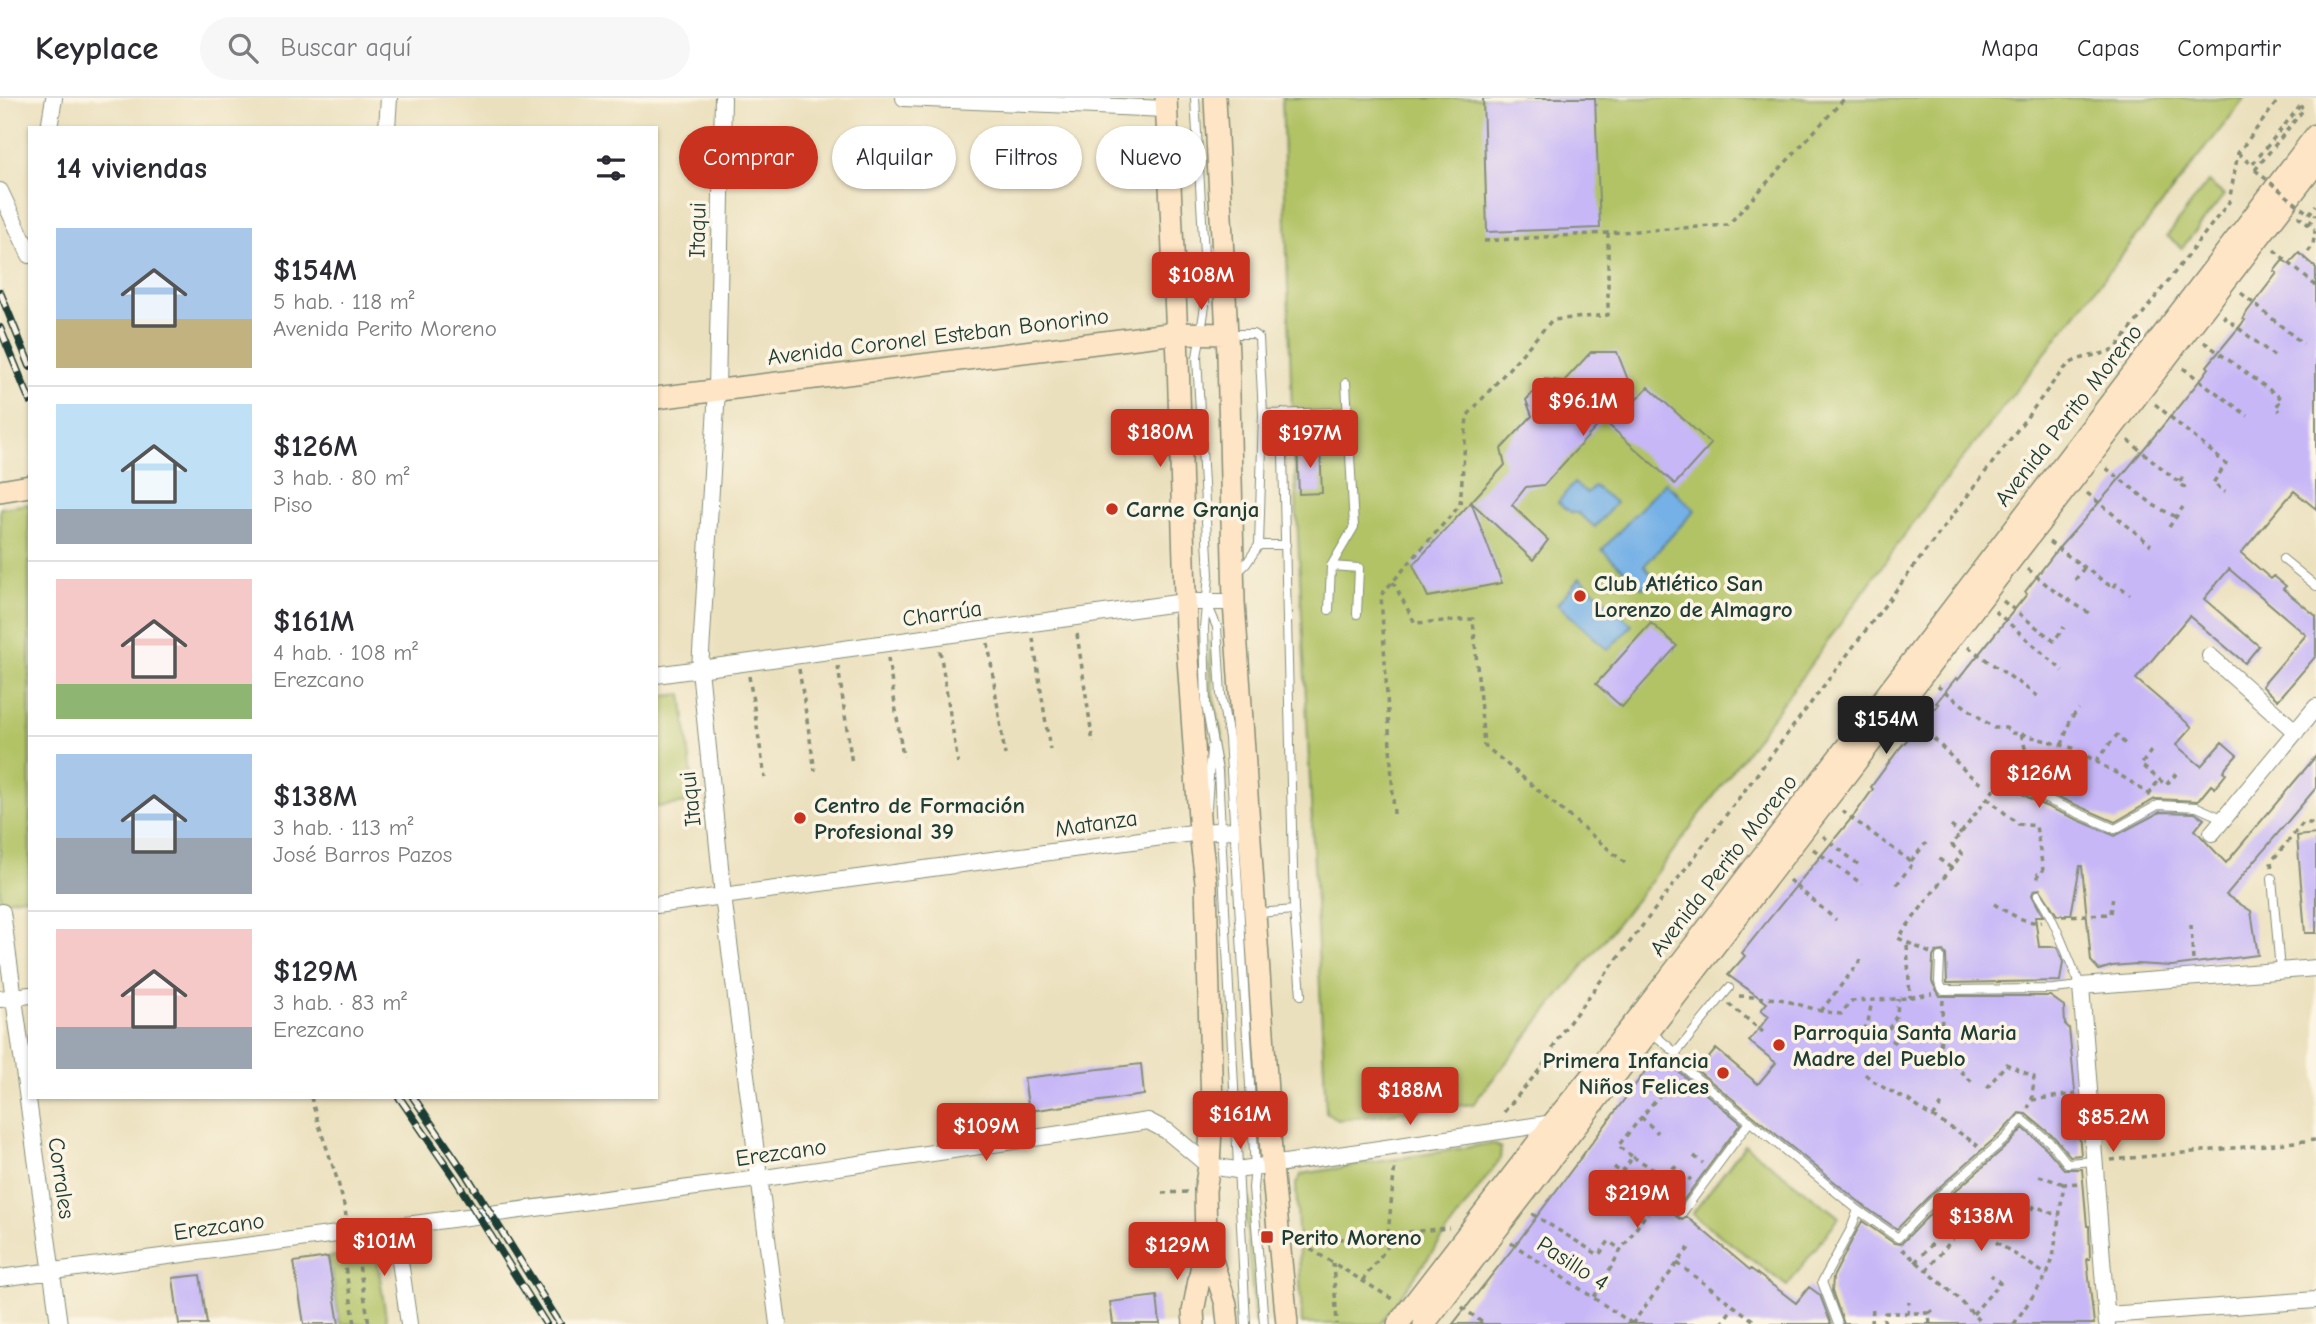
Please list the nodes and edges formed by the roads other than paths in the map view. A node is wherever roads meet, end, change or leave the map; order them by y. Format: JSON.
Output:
{"nodes":[{"id":1,"x":54,"y":98,"type":"edge"},
{"id":2,"x":389,"y":98,"type":"edge"},
{"id":3,"x":723,"y":98,"type":"edge"},
{"id":4,"x":904,"y":98,"type":"edge"},
{"id":5,"x":1195,"y":98,"type":"edge"},
{"id":6,"x":1215,"y":98,"type":"edge"},
{"id":7,"x":1166,"y":104,"type":"edge"},
{"id":8,"x":49,"y":126,"type":"edge"},
{"id":9,"x":387,"y":126,"type":"edge"},
{"id":10,"x":2316,"y":135,"type":"edge"},
{"id":11,"x":2316,"y":163,"type":"edge"},
{"id":12,"x":0,"y":191,"type":"edge"},
{"id":13,"x":28,"y":249,"type":"edge"},
{"id":14,"x":1176,"y":333,"type":"junction"},
{"id":15,"x":1202,"y":333,"type":"junction"},
{"id":16,"x":1226,"y":334,"type":"junction"},
{"id":17,"x":1346,"y":383,"type":"dead end"},
{"id":18,"x":717,"y":390,"type":"junction"},
{"id":19,"x":658,"y":398,"type":"edge"},
{"id":20,"x":1347,"y":412,"type":"junction"},
{"id":21,"x":1264,"y":414,"type":"junction"},
{"id":22,"x":1282,"y":414,"type":"junction"},
{"id":23,"x":0,"y":477,"type":"edge"},
{"id":24,"x":28,"y":486,"type":"edge"},
{"id":25,"x":0,"y":491,"type":"edge"},
{"id":26,"x":1259,"y":545,"type":"junction"},
{"id":27,"x":1286,"y":545,"type":"junction"},
{"id":28,"x":2283,"y":559,"type":"dead end"},
{"id":29,"x":1331,"y":566,"type":"junction"},
{"id":30,"x":1233,"y":576,"type":"junction"},
{"id":31,"x":2316,"y":586,"type":"edge"},
{"id":32,"x":1184,"y":602,"type":"junction"},
{"id":33,"x":1207,"y":602,"type":"junction"},
{"id":34,"x":1234,"y":602,"type":"junction"},
{"id":35,"x":1329,"y":610,"type":"dead end"},
{"id":36,"x":1357,"y":614,"type":"dead end"},
{"id":37,"x":2210,"y":656,"type":"dead end"},
{"id":38,"x":700,"y":669,"type":"junction"},
{"id":39,"x":658,"y":675,"type":"edge"},
{"id":40,"x":2316,"y":707,"type":"edge"},
{"id":41,"x":2296,"y":732,"type":"junction"},
{"id":42,"x":1212,"y":741,"type":"junction"},
{"id":43,"x":2014,"y":781,"type":"road end"},
{"id":44,"x":2224,"y":819,"type":"junction"},
{"id":45,"x":1226,"y":831,"type":"junction"},
{"id":46,"x":2212,"y":833,"type":"dead end"},
{"id":47,"x":2272,"y":877,"type":"road end"},
{"id":48,"x":2038,"y":895,"type":"road end"},
{"id":49,"x":723,"y":896,"type":"junction"},
{"id":50,"x":658,"y":905,"type":"edge"},
{"id":51,"x":1294,"y":910,"type":"junction"},
{"id":52,"x":2,"y":912,"type":"dead end"},
{"id":53,"x":1255,"y":913,"type":"junction"},
{"id":54,"x":1940,"y":957,"type":"road end"},
{"id":55,"x":2316,"y":968,"type":"edge"},
{"id":56,"x":2280,"y":971,"type":"junction"},
{"id":57,"x":2081,"y":986,"type":"junction"},
{"id":58,"x":1727,"y":991,"type":"road end"},
{"id":59,"x":1301,"y":996,"type":"dead end"},
{"id":60,"x":14,"y":997,"type":"edge"},
{"id":61,"x":1649,"y":1030,"type":"junction"},
{"id":62,"x":1676,"y":1053,"type":"junction"},
{"id":63,"x":28,"y":1098,"type":"edge"},
{"id":64,"x":28,"y":1099,"type":"edge"},
{"id":65,"x":1751,"y":1121,"type":"junction"},
{"id":66,"x":1553,"y":1124,"type":"junction"},
{"id":67,"x":2095,"y":1161,"type":"junction"},
{"id":68,"x":1209,"y":1166,"type":"junction"},
{"id":69,"x":1264,"y":1167,"type":"junction"},
{"id":70,"x":1237,"y":1170,"type":"junction"},
{"id":71,"x":758,"y":1179,"type":"junction"},
{"id":72,"x":1858,"y":1210,"type":"junction"},
{"id":73,"x":1682,"y":1213,"type":"dead end"},
{"id":74,"x":395,"y":1226,"type":"junction"},
{"id":75,"x":1484,"y":1229,"type":"junction"},
{"id":76,"x":1206,"y":1243,"type":"junction"},
{"id":77,"x":52,"y":1271,"type":"junction"},
{"id":78,"x":0,"y":1278,"type":"edge"},
{"id":79,"x":2316,"y":1300,"type":"edge"},
{"id":80,"x":1410,"y":1319,"type":"edge"},
{"id":81,"x":2107,"y":1320,"type":"edge"},
{"id":82,"x":59,"y":1324,"type":"edge"},
{"id":83,"x":409,"y":1324,"type":"edge"},
{"id":84,"x":778,"y":1324,"type":"edge"},
{"id":85,"x":1194,"y":1324,"type":"edge"},
{"id":86,"x":1228,"y":1324,"type":"edge"},
{"id":87,"x":1246,"y":1324,"type":"edge"},
{"id":88,"x":1264,"y":1324,"type":"edge"},
{"id":89,"x":1287,"y":1324,"type":"edge"},
{"id":90,"x":1838,"y":1324,"type":"edge"}],
"edges":[{"from":1,"to":8,"type":"street"},
{"from":2,"to":9,"type":"street"},
{"from":3,"to":18,"type":"street","name":"Itaqui"},
{"from":4,"to":7,"type":"street"},
{"from":5,"to":15,"type":"lane"},
{"from":6,"to":16,"type":"main road"},
{"from":7,"to":14,"type":"main road"},
{"from":10,"to":66,"type":"main road","name":"Avenida Perito Moreno"},
{"from":11,"to":61,"type":"main road","name":"Avenida Perito Moreno"},
{"from":12,"to":13,"type":"street"},
{"from":14,"to":15,"type":"main road","name":"Avenida Coronel Esteban Bonorino"},
{"from":14,"to":18,"type":"main road","name":"Avenida Coronel Esteban Bonorino"},
{"from":14,"to":32,"type":"main road"},
{"from":15,"to":16,"type":"main road","name":"Avenida Coronel Esteban Bonorino"},
{"from":15,"to":33,"type":"lane"},
{"from":16,"to":21,"type":"lane"},
{"from":16,"to":30,"type":"main road"},
{"from":17,"to":20,"type":"lane"},
{"from":18,"to":19,"type":"main road","name":"Avenida Coronel Esteban Bonorino"},
{"from":18,"to":38,"type":"street","name":"Itaqui"},
{"from":20,"to":22,"type":"lane"},
{"from":20,"to":29,"type":"lane"},
{"from":21,"to":22,"type":"lane"},
{"from":21,"to":26,"type":"lane"},
{"from":22,"to":27,"type":"lane"},
{"from":23,"to":24,"type":"street"},
{"from":24,"to":25,"type":"main road"},
{"from":26,"to":27,"type":"lane"},
{"from":26,"to":30,"type":"lane"},
{"from":27,"to":51,"type":"lane"},
{"from":28,"to":31,"type":"lane"},
{"from":29,"to":35,"type":"lane"},
{"from":29,"to":36,"type":"lane"},
{"from":30,"to":34,"type":"main road"},
{"from":32,"to":33,"type":"street","name":"Charrúa"},
{"from":32,"to":38,"type":"street","name":"Charrúa"},
{"from":32,"to":45,"type":"main road"},
{"from":33,"to":34,"type":"street","name":"Charrúa"},
{"from":33,"to":42,"type":"lane"},
{"from":33,"to":45,"type":"lane"},
{"from":34,"to":45,"type":"main road"},
{"from":37,"to":41,"type":"street"},
{"from":38,"to":39,"type":"street","name":"Charrúa"},
{"from":38,"to":49,"type":"street","name":"Itaqui"},
{"from":40,"to":41,"type":"street"},
{"from":41,"to":44,"type":"street"},
{"from":42,"to":45,"type":"lane"},
{"from":42,"to":45,"type":"lane"},
{"from":43,"to":44,"type":"lane"},
{"from":44,"to":46,"type":"street"},
{"from":45,"to":49,"type":"street","name":"Matanza"},
{"from":45,"to":53,"type":"main road"},
{"from":45,"to":68,"type":"main road"},
{"from":45,"to":69,"type":"lane"},
{"from":45,"to":70,"type":"lane"},
{"from":47,"to":56,"type":"lane"},
{"from":48,"to":57,"type":"lane"},
{"from":49,"to":50,"type":"street","name":"Matanza"},
{"from":49,"to":71,"type":"street","name":"Itaqui"},
{"from":51,"to":53,"type":"lane"},
{"from":51,"to":59,"type":"lane"},
{"from":52,"to":60,"type":"street","name":"Corrales"},
{"from":53,"to":69,"type":"main road"},
{"from":54,"to":57,"type":"lane"},
{"from":55,"to":56,"type":"street"},
{"from":56,"to":57,"type":"street"},
{"from":57,"to":67,"type":"street"},
{"from":58,"to":62,"type":"lane"},
{"from":60,"to":63,"type":"street","name":"Corrales"},
{"from":61,"to":62,"type":"lane"},
{"from":61,"to":75,"type":"main road","name":"Avenida Perito Moreno"},
{"from":62,"to":65,"type":"lane"},
{"from":64,"to":77,"type":"street","name":"Corrales"},
{"from":65,"to":72,"type":"lane"},
{"from":65,"to":73,"type":"lane"},
{"from":66,"to":69,"type":"street"},
{"from":66,"to":75,"type":"main road","name":"Avenida Perito Moreno"},
{"from":67,"to":72,"type":"lane"},
{"from":67,"to":81,"type":"street"},
{"from":68,"to":70,"type":"street"},
{"from":68,"to":71,"type":"street","name":"Erezcano"},
{"from":68,"to":76,"type":"main road"},
{"from":69,"to":70,"type":"street"},
{"from":69,"to":88,"type":"lane"},
{"from":69,"to":89,"type":"main road"},
{"from":70,"to":87,"type":"lane"},
{"from":71,"to":74,"type":"street","name":"Erezcano"},
{"from":71,"to":84,"type":"street","name":"Itaqui"},
{"from":72,"to":90,"type":"lane"},
{"from":74,"to":77,"type":"street","name":"Erezcano"},
{"from":74,"to":83,"type":"street"},
{"from":75,"to":80,"type":"main road","name":"Avenida Perito Moreno"},
{"from":75,"to":80,"type":"main road","name":"Avenida Perito Moreno"},
{"from":76,"to":85,"type":"main road"},
{"from":76,"to":86,"type":"main road"},
{"from":77,"to":78,"type":"street","name":"Erezcano"},
{"from":77,"to":82,"type":"street","name":"Corrales"},
{"from":79,"to":81,"type":"street"}]}
